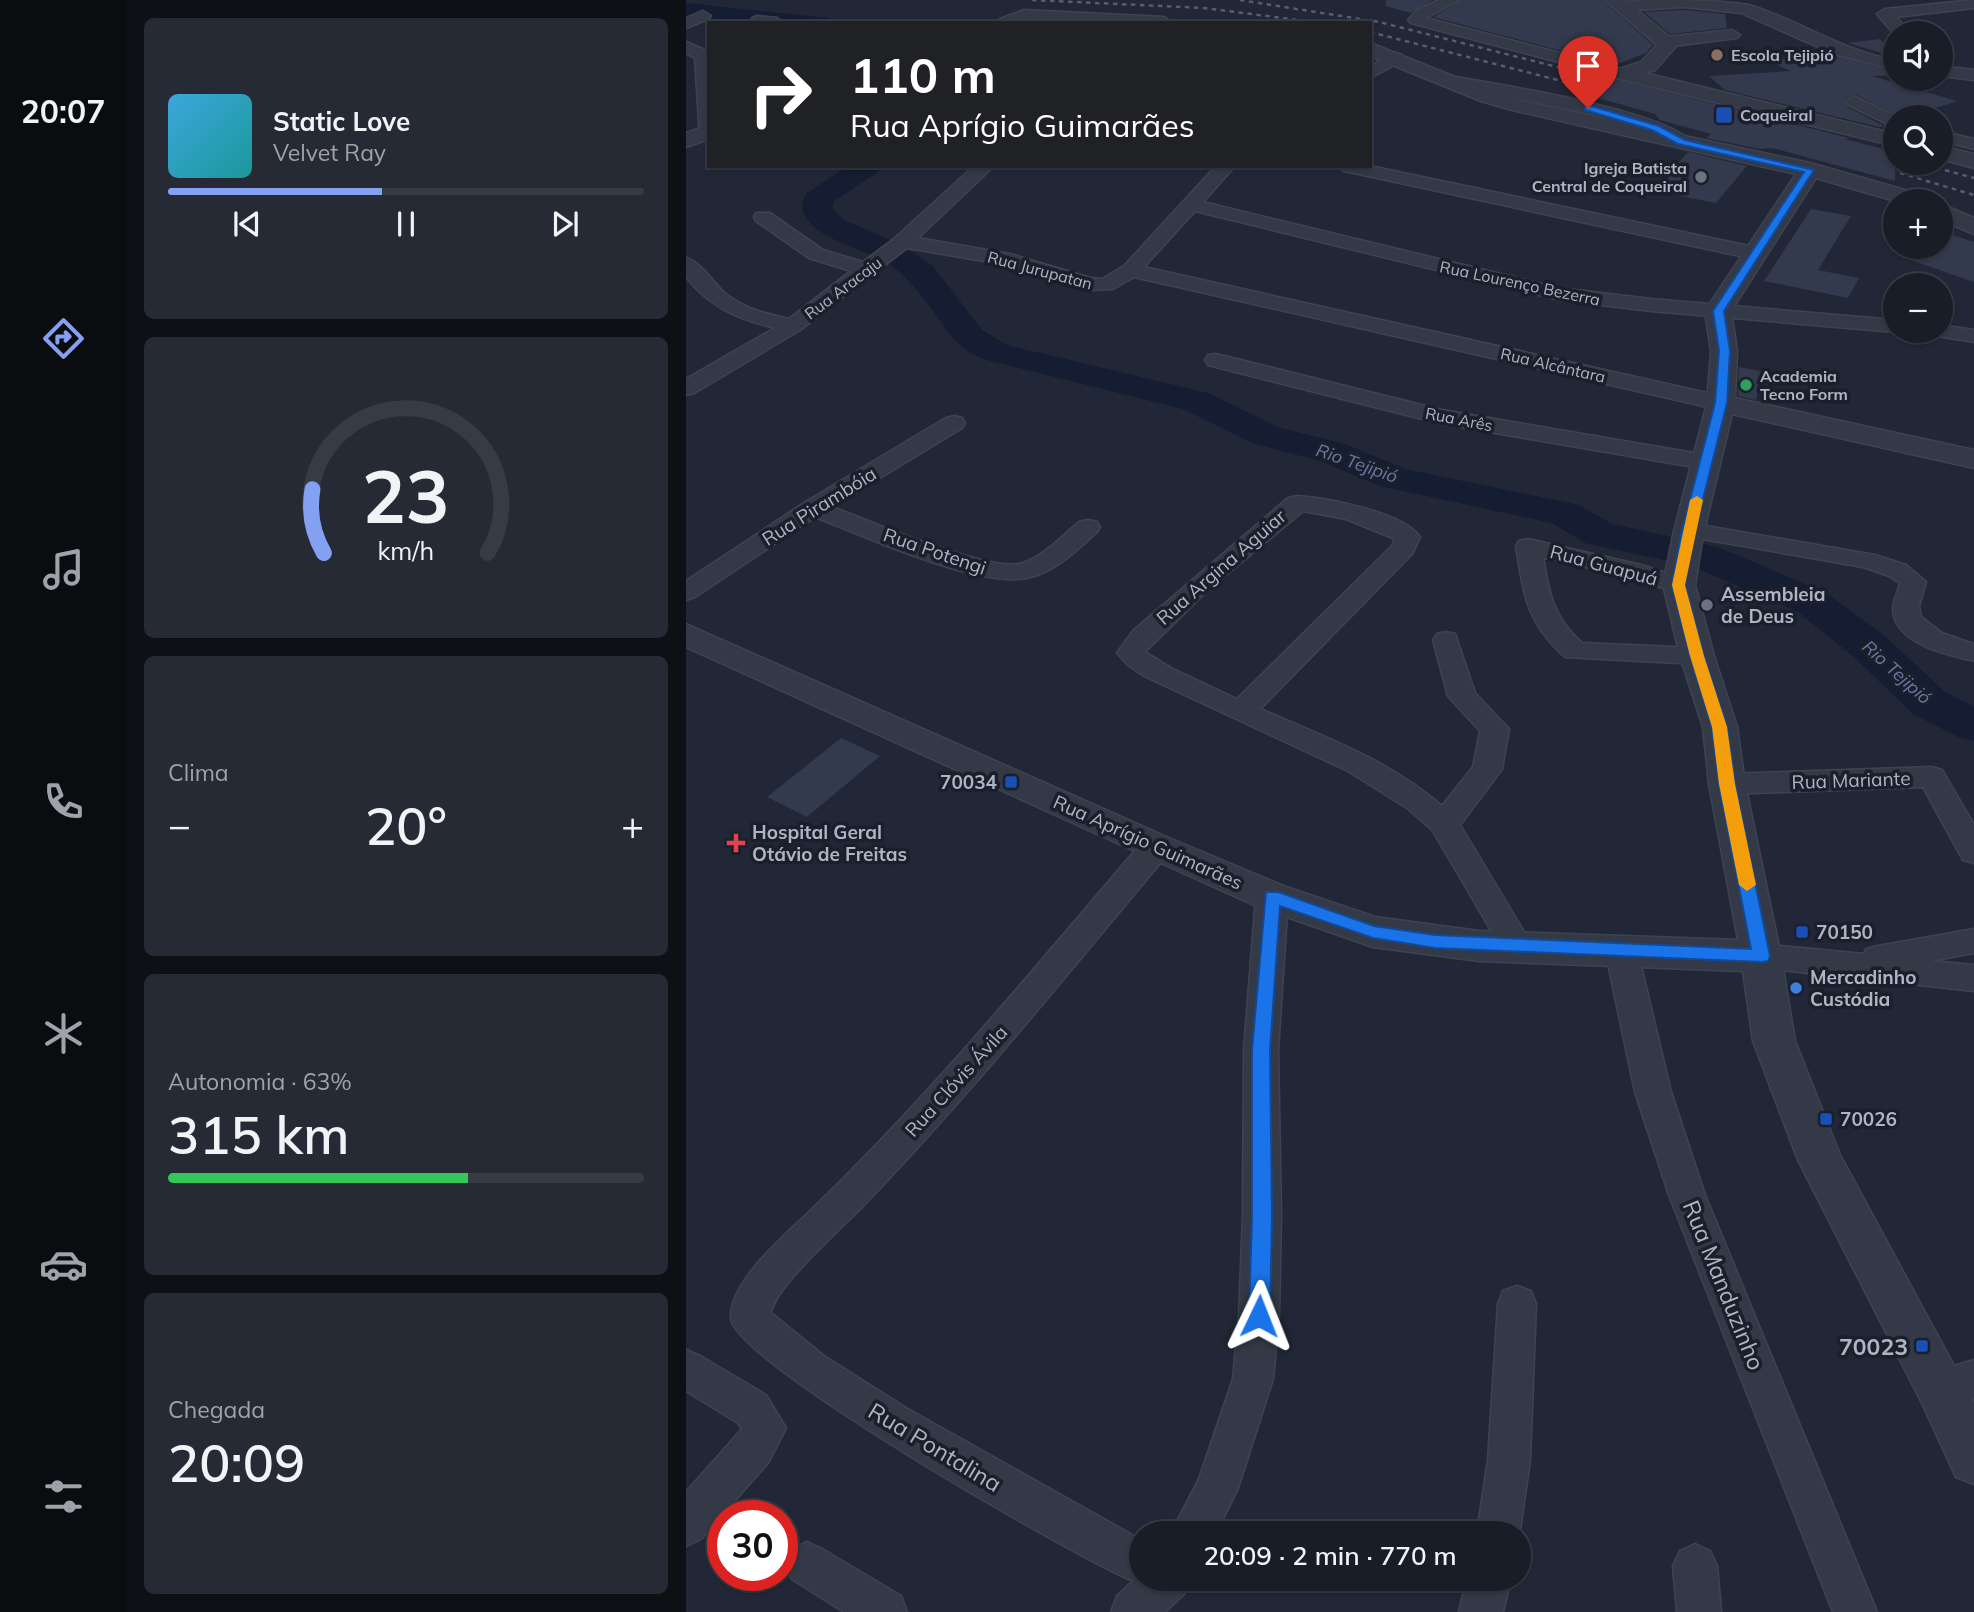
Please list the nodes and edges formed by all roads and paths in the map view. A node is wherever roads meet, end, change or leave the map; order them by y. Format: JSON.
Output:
{"nodes":[{"id":1,"x":1452,"y":0,"type":"edge"},
{"id":2,"x":1674,"y":1,"type":"edge"},
{"id":3,"x":1618,"y":3,"type":"edge"},
{"id":4,"x":1967,"y":4,"type":"edge"},
{"id":5,"x":1021,"y":13,"type":"edge"},
{"id":6,"x":703,"y":16,"type":"dead end"},
{"id":7,"x":1974,"y":18,"type":"edge"},
{"id":8,"x":1089,"y":21,"type":"edge"},
{"id":9,"x":1891,"y":21,"type":"edge"},
{"id":10,"x":686,"y":23,"type":"edge"},
{"id":11,"x":1732,"y":35,"type":"dead end"},
{"id":12,"x":1666,"y":43,"type":"junction"},
{"id":13,"x":686,"y":47,"type":"edge"},
{"id":14,"x":1372,"y":50,"type":"edge"},
{"id":15,"x":1396,"y":58,"type":"junction"},
{"id":16,"x":1883,"y":63,"type":"edge"},
{"id":17,"x":704,"y":67,"type":"junction"},
{"id":18,"x":1372,"y":72,"type":"edge"},
{"id":19,"x":1953,"y":72,"type":"edge"},
{"id":20,"x":1623,"y":74,"type":"junction"},
{"id":21,"x":686,"y":75,"type":"edge"},
{"id":22,"x":1974,"y":75,"type":"edge"},
{"id":23,"x":1854,"y":101,"type":"dead end"},
{"id":24,"x":707,"y":116,"type":"edge"},
{"id":25,"x":1883,"y":117,"type":"edge"},
{"id":26,"x":707,"y":133,"type":"edge"},
{"id":27,"x":1883,"y":137,"type":"edge"},
{"id":28,"x":1953,"y":139,"type":"edge"},
{"id":29,"x":686,"y":142,"type":"edge"},
{"id":30,"x":1974,"y":144,"type":"edge"},
{"id":31,"x":1953,"y":155,"type":"edge"},
{"id":32,"x":1974,"y":161,"type":"edge"},
{"id":33,"x":983,"y":168,"type":"edge"},
{"id":34,"x":1224,"y":168,"type":"edge"},
{"id":35,"x":1353,"y":168,"type":"edge"},
{"id":36,"x":1810,"y":170,"type":"junction"},
{"id":37,"x":1883,"y":189,"type":"edge"},
{"id":38,"x":1193,"y":205,"type":"junction"},
{"id":39,"x":763,"y":217,"type":"dead end"},
{"id":40,"x":1953,"y":217,"type":"edge"},
{"id":41,"x":1974,"y":227,"type":"edge"},
{"id":42,"x":902,"y":242,"type":"junction"},
{"id":43,"x":1754,"y":253,"type":"junction"},
{"id":44,"x":687,"y":268,"type":"edge"},
{"id":45,"x":868,"y":269,"type":"junction"},
{"id":46,"x":1132,"y":270,"type":"junction"},
{"id":47,"x":1718,"y":311,"type":"junction"},
{"id":48,"x":1883,"y":325,"type":"edge"},
{"id":49,"x":793,"y":326,"type":"junction"},
{"id":50,"x":1953,"y":333,"type":"edge"},
{"id":51,"x":1974,"y":336,"type":"edge"},
{"id":52,"x":1216,"y":360,"type":"dead end"},
{"id":53,"x":686,"y":388,"type":"edge"},
{"id":54,"x":1721,"y":403,"type":"junction"},
{"id":55,"x":954,"y":423,"type":"dead end"},
{"id":56,"x":1974,"y":459,"type":"edge"},
{"id":57,"x":1706,"y":462,"type":"junction"},
{"id":58,"x":813,"y":508,"type":"junction"},
{"id":59,"x":1088,"y":527,"type":"dead end"},
{"id":60,"x":1688,"y":533,"type":"junction"},
{"id":61,"x":1679,"y":581,"type":"junction"},
{"id":62,"x":686,"y":592,"type":"edge"},
{"id":63,"x":686,"y":634,"type":"edge"},
{"id":64,"x":1446,"y":640,"type":"dead end"},
{"id":65,"x":1974,"y":653,"type":"edge"},
{"id":66,"x":1697,"y":656,"type":"junction"},
{"id":67,"x":1240,"y":712,"type":"junction"},
{"id":68,"x":1727,"y":784,"type":"junction"},
{"id":69,"x":1444,"y":824,"type":"junction"},
{"id":70,"x":1156,"y":847,"type":"junction"},
{"id":71,"x":1974,"y":852,"type":"edge"},
{"id":72,"x":1272,"y":897,"type":"junction"},
{"id":73,"x":1974,"y":941,"type":"edge"},
{"id":74,"x":1517,"y":947,"type":"junction"},
{"id":75,"x":1620,"y":949,"type":"junction"},
{"id":76,"x":1762,"y":956,"type":"junction"},
{"id":77,"x":1836,"y":965,"type":"junction"},
{"id":78,"x":1974,"y":978,"type":"edge"},
{"id":79,"x":1517,"y":1304,"type":"dead end"},
{"id":80,"x":750,"y":1308,"type":"joint"},
{"id":81,"x":686,"y":1369,"type":"edge"},
{"id":82,"x":1957,"y":1384,"type":"edge"},
{"id":83,"x":1974,"y":1459,"type":"edge"},
{"id":84,"x":1199,"y":1521,"type":"edge"},
{"id":85,"x":1501,"y":1521,"type":"edge"},
{"id":86,"x":686,"y":1524,"type":"edge"},
{"id":87,"x":1129,"y":1557,"type":"edge"},
{"id":88,"x":807,"y":1564,"type":"dead end"},
{"id":89,"x":1695,"y":1566,"type":"dead end"},
{"id":90,"x":1155,"y":1591,"type":"edge"},
{"id":91,"x":1486,"y":1591,"type":"edge"},
{"id":92,"x":885,"y":1612,"type":"edge"},
{"id":93,"x":1133,"y":1612,"type":"edge"},
{"id":94,"x":1481,"y":1612,"type":"edge"},
{"id":95,"x":1699,"y":1612,"type":"edge"},
{"id":96,"x":1855,"y":1612,"type":"edge"}],
"edges":[{"from":1,"to":20,"type":"street"},
{"from":2,"to":3,"type":"street"},
{"from":2,"to":16,"type":"street"},
{"from":3,"to":12,"type":"street"},
{"from":4,"to":7,"type":"street"},
{"from":4,"to":9,"type":"street"},
{"from":5,"to":8,"type":"street"},
{"from":6,"to":10,"type":"street"},
{"from":11,"to":12,"type":"street"},
{"from":12,"to":20,"type":"street"},
{"from":13,"to":17,"type":"street"},
{"from":14,"to":15,"type":"street"},
{"from":15,"to":18,"type":"street"},
{"from":15,"to":36,"type":"street"},
{"from":17,"to":21,"type":"street"},
{"from":17,"to":24,"type":"street"},
{"from":19,"to":22,"type":"street"},
{"from":20,"to":27,"type":"street"},
{"from":23,"to":25,"type":"street"},
{"from":26,"to":29,"type":"street"},
{"from":28,"to":30,"type":"street"},
{"from":31,"to":32,"type":"street"},
{"from":33,"to":42,"type":"street","name":"Rua Aracaju"},
{"from":34,"to":38,"type":"street"},
{"from":35,"to":43,"type":"street"},
{"from":36,"to":37,"type":"street"},
{"from":36,"to":43,"type":"street"},
{"from":38,"to":46,"type":"street"},
{"from":38,"to":47,"type":"street","name":"Rua Lourenço Bezerra"},
{"from":39,"to":45,"type":"street"},
{"from":40,"to":41,"type":"street"},
{"from":42,"to":45,"type":"street","name":"Rua Aracaju"},
{"from":42,"to":46,"type":"street","name":"Rua Jurupatan"},
{"from":43,"to":47,"type":"street"},
{"from":44,"to":49,"type":"street"},
{"from":45,"to":49,"type":"street","name":"Rua Aracaju"},
{"from":46,"to":54,"type":"street","name":"Rua Alcântara"},
{"from":47,"to":48,"type":"street","name":"Rua Lourenço Bezerra"},
{"from":47,"to":54,"type":"street"},
{"from":49,"to":53,"type":"street","name":"Rua Aracaju"},
{"from":50,"to":51,"type":"street"},
{"from":52,"to":57,"type":"street","name":"Rua Arês"},
{"from":54,"to":56,"type":"street","name":"Rua Alcântara"},
{"from":54,"to":57,"type":"street"},
{"from":55,"to":58,"type":"street","name":"Rua Pirambóia"},
{"from":57,"to":60,"type":"street"},
{"from":58,"to":59,"type":"street","name":"Rua Potengi"},
{"from":58,"to":62,"type":"street","name":"Rua Pirambóia"},
{"from":60,"to":61,"type":"street"},
{"from":60,"to":65,"type":"street"},
{"from":61,"to":66,"type":"street"},
{"from":61,"to":66,"type":"street","name":"Rua Guapuá"},
{"from":63,"to":70,"type":"street","name":"Rua Aprígio Guimarães"},
{"from":64,"to":69,"type":"street"},
{"from":66,"to":68,"type":"street"},
{"from":67,"to":67,"type":"street","name":"Rua Argina Aguiar"},
{"from":67,"to":69,"type":"street","name":"Rua Argina Aguiar"},
{"from":68,"to":71,"type":"street","name":"Rua Mariante"},
{"from":68,"to":76,"type":"street"},
{"from":69,"to":74,"type":"street","name":"Rua Argina Aguiar"},
{"from":70,"to":72,"type":"street","name":"Rua Aprígio Guimarães"},
{"from":70,"to":80,"type":"street","name":"Rua Clóvis Ávila"},
{"from":72,"to":74,"type":"street","name":"Rua Aprígio Guimarães"},
{"from":72,"to":84,"type":"street"},
{"from":73,"to":77,"type":"street"},
{"from":74,"to":75,"type":"street","name":"Rua Aprígio Guimarães"},
{"from":75,"to":76,"type":"street","name":"Rua Aprígio Guimarães"},
{"from":75,"to":96,"type":"street","name":"Rua Manduzinho"},
{"from":76,"to":77,"type":"street"},
{"from":76,"to":82,"type":"street"},
{"from":77,"to":78,"type":"street"},
{"from":79,"to":85,"type":"street"},
{"from":80,"to":87,"type":"street","name":"Rua Pontalina"},
{"from":81,"to":86,"type":"street"},
{"from":82,"to":83,"type":"street"},
{"from":88,"to":92,"type":"street"},
{"from":89,"to":95,"type":"street"},
{"from":90,"to":93,"type":"street"},
{"from":91,"to":94,"type":"street"}]}
